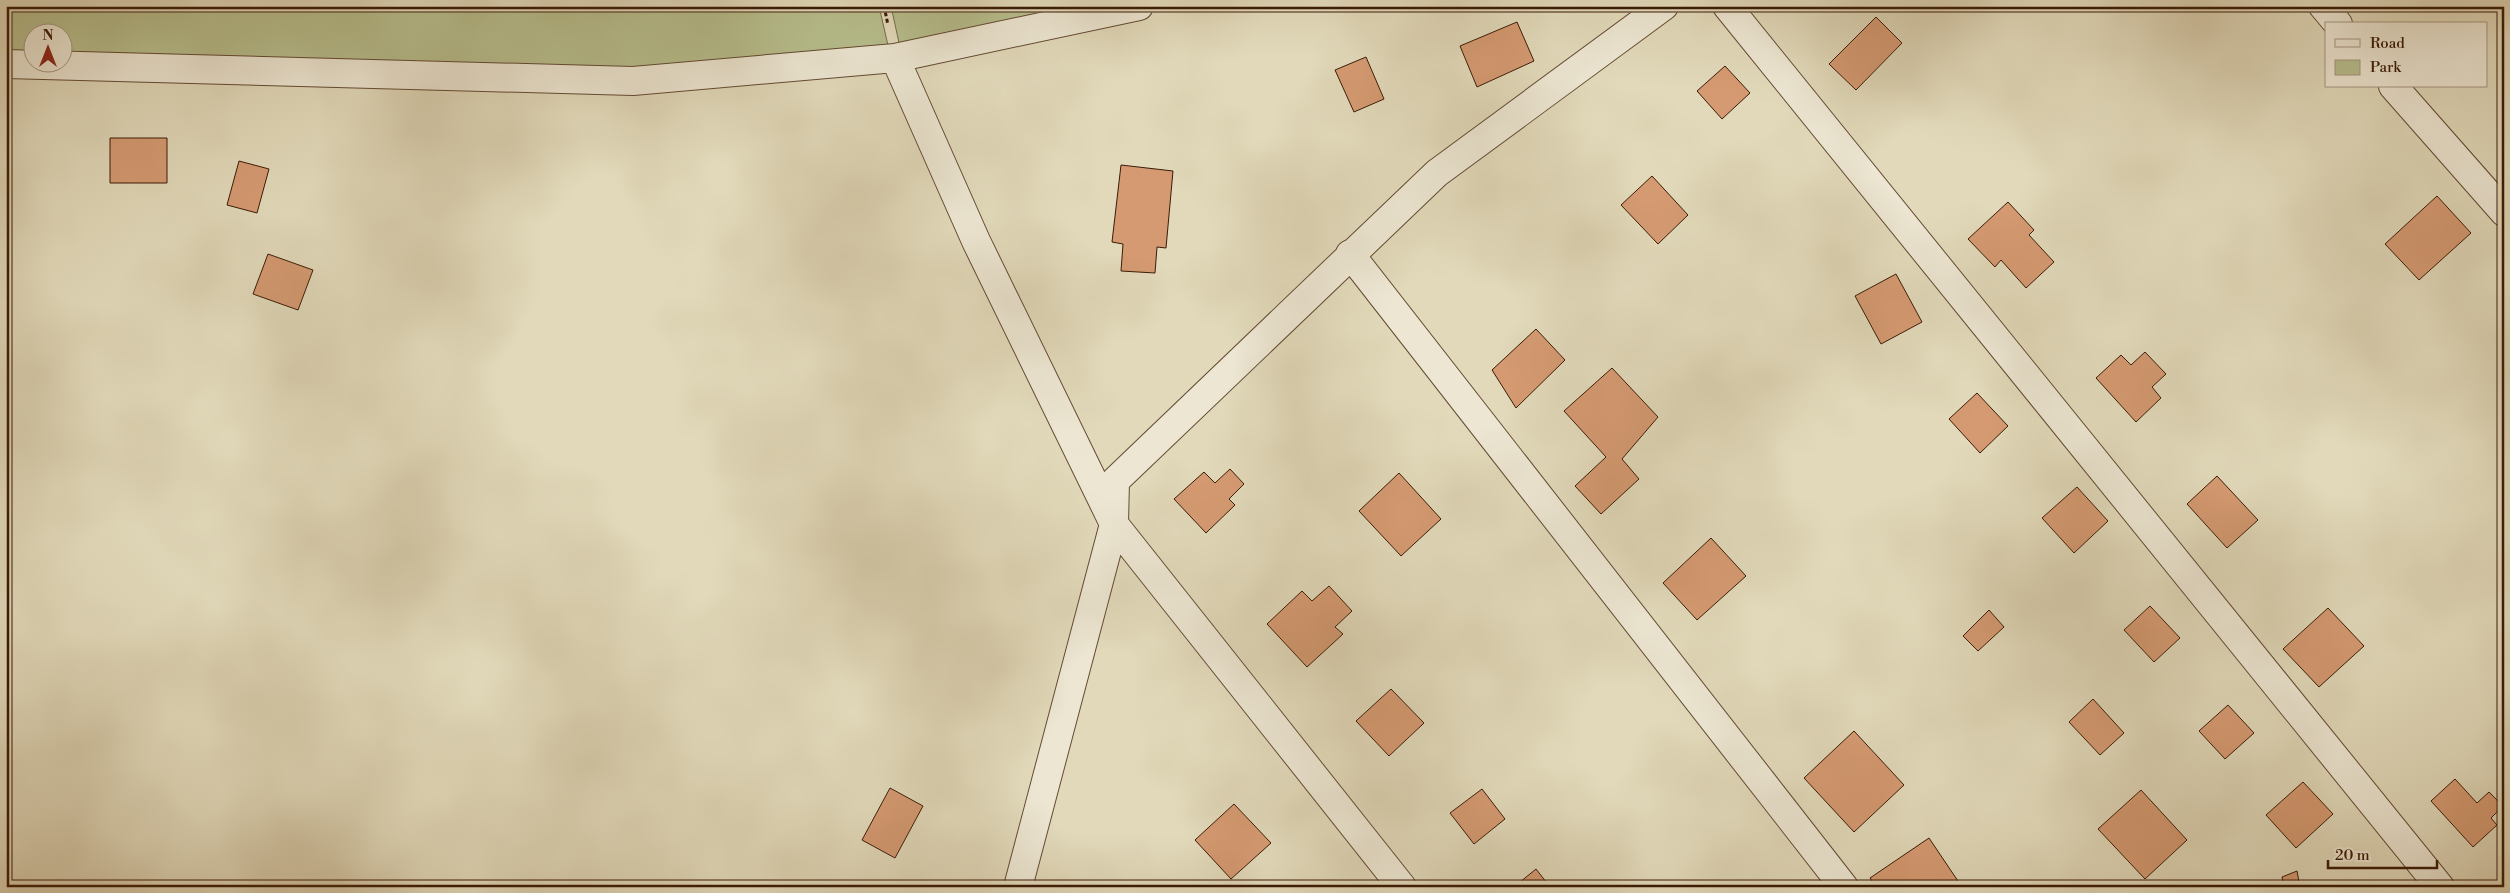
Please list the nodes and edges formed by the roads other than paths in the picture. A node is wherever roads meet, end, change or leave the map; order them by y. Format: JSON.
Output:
{"nodes":[{"id":1,"x":1139,"y":6,"type":"edge"},
{"id":2,"x":1664,"y":6,"type":"edge"},
{"id":3,"x":1727,"y":6,"type":"edge"},
{"id":4,"x":2323,"y":6,"type":"edge"},
{"id":5,"x":2336,"y":22,"type":"edge"},
{"id":6,"x":895,"y":58,"type":"junction"},
{"id":7,"x":6,"y":64,"type":"edge"},
{"id":8,"x":2395,"y":88,"type":"edge"},
{"id":9,"x":2504,"y":212,"type":"edge"},
{"id":10,"x":1350,"y":254,"type":"junction"},
{"id":11,"x":1114,"y":524,"type":"junction"},
{"id":12,"x":1018,"y":887,"type":"edge"},
{"id":13,"x":1402,"y":887,"type":"edge"},
{"id":14,"x":1844,"y":887,"type":"edge"},
{"id":15,"x":2440,"y":887,"type":"edge"}],
"edges":[{"from":1,"to":6,"type":"street"},
{"from":2,"to":10,"type":"street"},
{"from":3,"to":15,"type":"street"},
{"from":4,"to":5,"type":"street"},
{"from":6,"to":7,"type":"street"},
{"from":6,"to":11,"type":"street"},
{"from":8,"to":9,"type":"street"},
{"from":10,"to":11,"type":"street"},
{"from":10,"to":14,"type":"street"},
{"from":11,"to":12,"type":"street"},
{"from":11,"to":13,"type":"street"}]}
